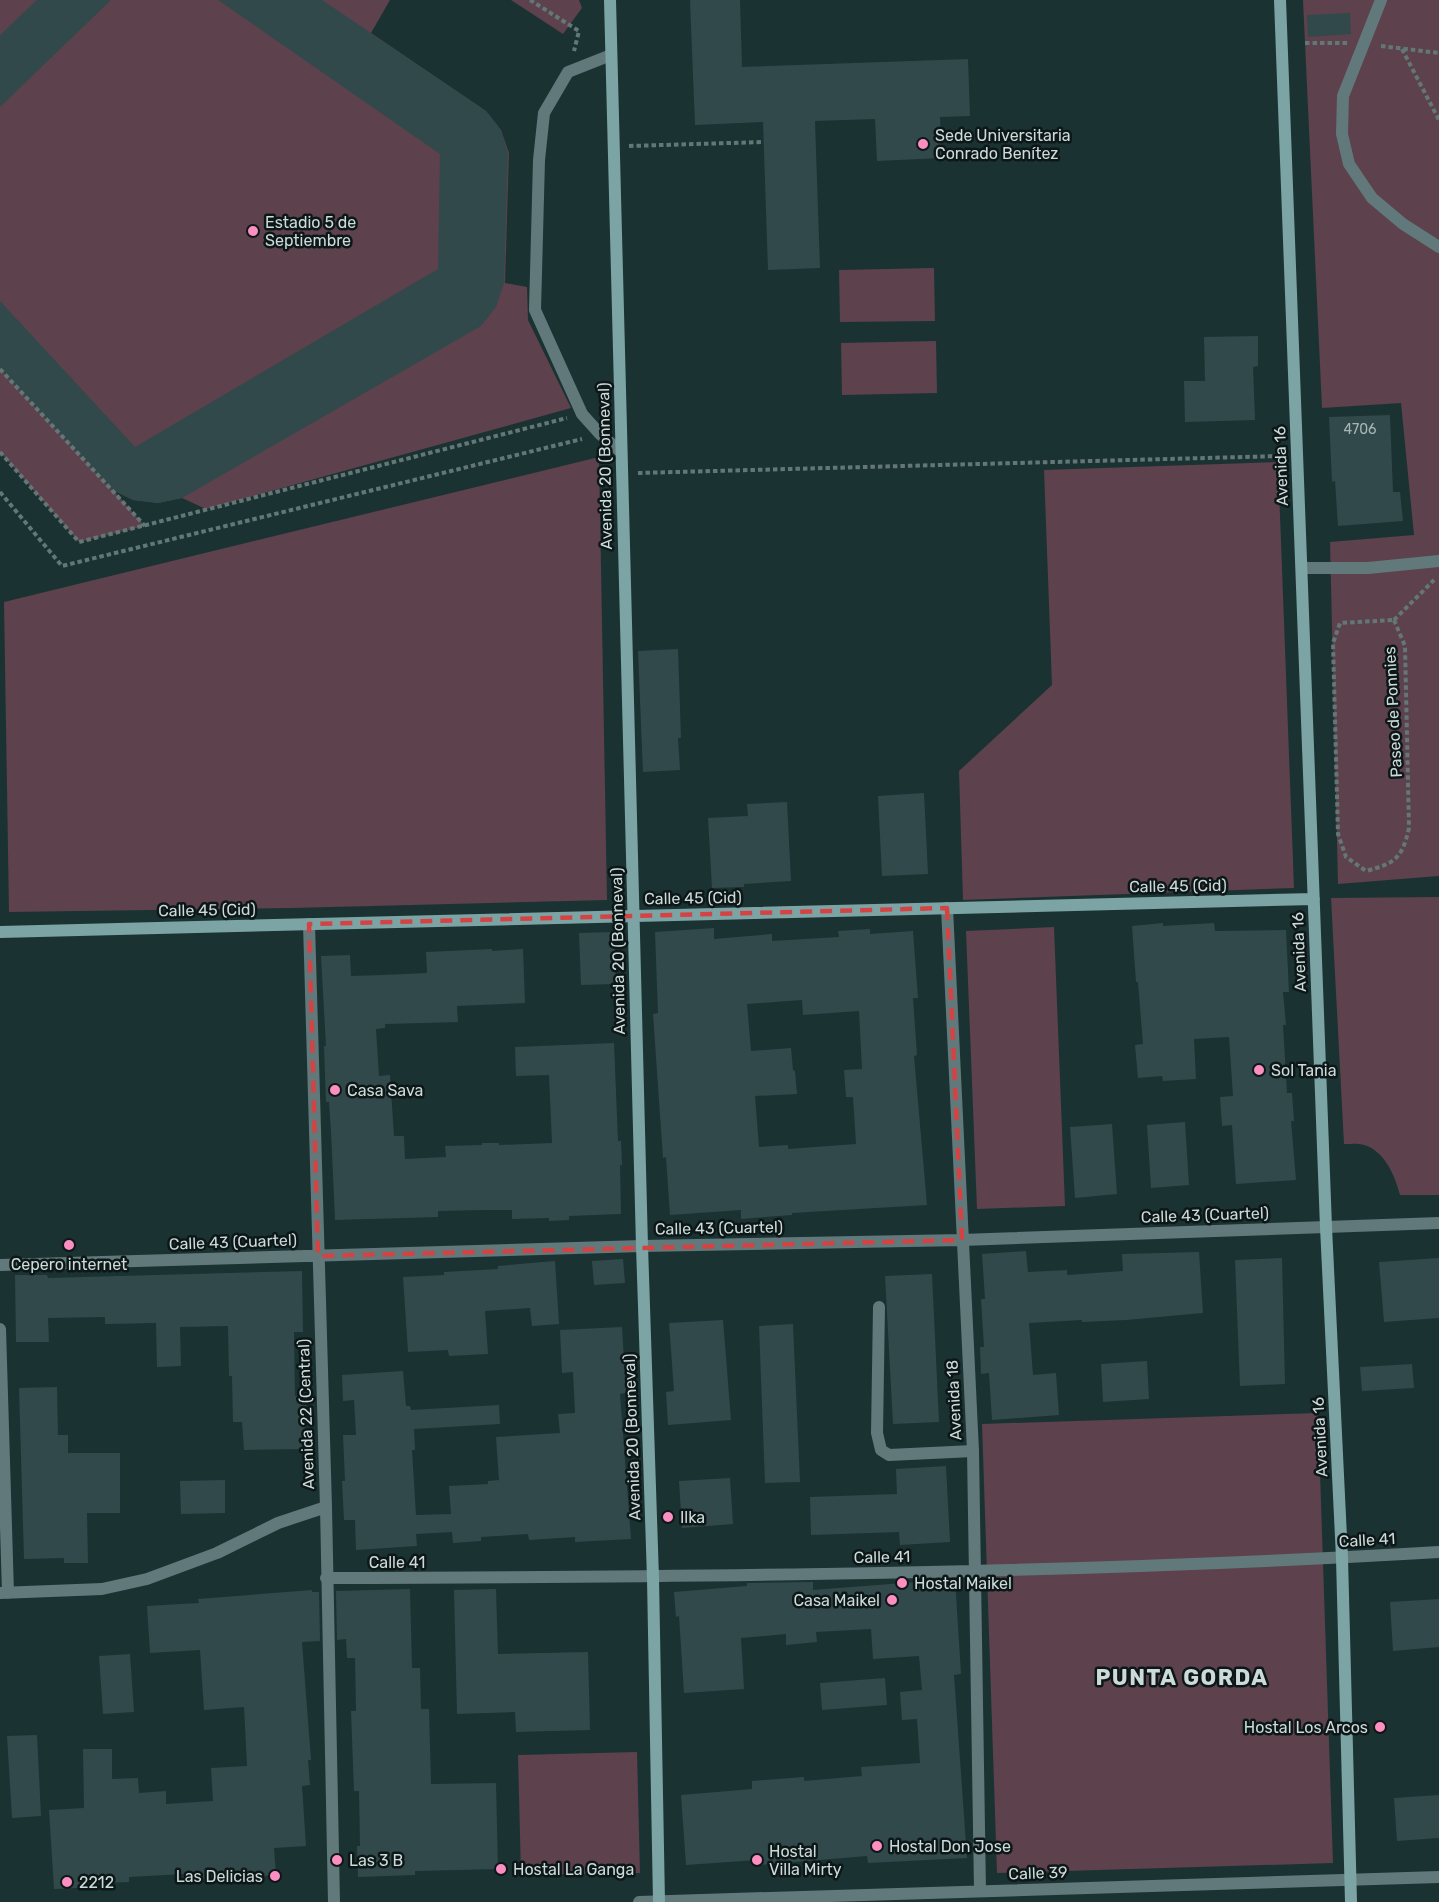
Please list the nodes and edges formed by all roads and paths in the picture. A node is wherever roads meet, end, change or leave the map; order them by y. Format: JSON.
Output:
{"nodes":[{"id":1,"x":530,"y":0,"type":"edge"},
{"id":2,"x":610,"y":0,"type":"edge"},
{"id":3,"x":1280,"y":0,"type":"edge"},
{"id":4,"x":1381,"y":0,"type":"edge"},
{"id":5,"x":1402,"y":49,"type":"dead end"},
{"id":6,"x":611,"y":55,"type":"junction"},
{"id":7,"x":568,"y":72,"type":"junction"},
{"id":8,"x":1439,"y":120,"type":"edge"},
{"id":9,"x":764,"y":142,"type":"dead end"},
{"id":10,"x":613,"y":146,"type":"junction"},
{"id":11,"x":1439,"y":248,"type":"edge"},
{"id":12,"x":0,"y":369,"type":"edge"},
{"id":13,"x":582,"y":414,"type":"junction"},
{"id":14,"x":600,"y":434,"type":"junction"},
{"id":15,"x":0,"y":452,"type":"edge"},
{"id":16,"x":621,"y":452,"type":"junction"},
{"id":17,"x":1298,"y":456,"type":"junction"},
{"id":18,"x":622,"y":474,"type":"junction"},
{"id":19,"x":0,"y":492,"type":"edge"},
{"id":20,"x":145,"y":526,"type":"junction"},
{"id":21,"x":1439,"y":561,"type":"edge"},
{"id":22,"x":1302,"y":568,"type":"junction"},
{"id":23,"x":1439,"y":575,"type":"edge"},
{"id":24,"x":1395,"y":620,"type":"junction"},
{"id":25,"x":1314,"y":899,"type":"junction"},
{"id":26,"x":947,"y":908,"type":"junction"},
{"id":27,"x":633,"y":916,"type":"junction"},
{"id":28,"x":309,"y":924,"type":"junction"},
{"id":29,"x":0,"y":932,"type":"edge"},
{"id":30,"x":1439,"y":1223,"type":"edge"},
{"id":31,"x":1326,"y":1227,"type":"junction"},
{"id":32,"x":962,"y":1240,"type":"junction"},
{"id":33,"x":642,"y":1246,"type":"junction"},
{"id":34,"x":318,"y":1256,"type":"junction"},
{"id":35,"x":0,"y":1265,"type":"edge"},
{"id":36,"x":879,"y":1307,"type":"dead end"},
{"id":37,"x":0,"y":1329,"type":"edge"},
{"id":38,"x":973,"y":1451,"type":"junction"},
{"id":39,"x":326,"y":1507,"type":"junction"},
{"id":40,"x":1439,"y":1552,"type":"edge"},
{"id":41,"x":1342,"y":1558,"type":"junction"},
{"id":42,"x":976,"y":1572,"type":"junction"},
{"id":43,"x":326,"y":1578,"type":"junction"},
{"id":44,"x":653,"y":1578,"type":"junction"},
{"id":45,"x":4,"y":1593,"type":"edge"},
{"id":46,"x":1439,"y":1877,"type":"edge"},
{"id":47,"x":1350,"y":1879,"type":"junction"},
{"id":48,"x":1078,"y":1888,"type":"junction"},
{"id":49,"x":980,"y":1891,"type":"junction"},
{"id":50,"x":334,"y":1902,"type":"edge"},
{"id":51,"x":639,"y":1902,"type":"edge"},
{"id":52,"x":659,"y":1902,"type":"edge"},
{"id":53,"x":1079,"y":1902,"type":"edge"},
{"id":54,"x":1351,"y":1902,"type":"edge"}],
"edges":[{"from":1,"to":7,"type":"path"},
{"from":2,"to":6,"type":"street","name":"Avenida 20 (Bonneval)"},
{"from":3,"to":17,"type":"street","name":"Avenida 16"},
{"from":4,"to":11,"type":"street"},
{"from":5,"to":8,"type":"path"},
{"from":6,"to":7,"type":"street"},
{"from":6,"to":10,"type":"street","name":"Avenida 20 (Bonneval)"},
{"from":7,"to":13,"type":"street"},
{"from":9,"to":10,"type":"path"},
{"from":10,"to":16,"type":"street","name":"Avenida 20 (Bonneval)"},
{"from":12,"to":20,"type":"path"},
{"from":13,"to":14,"type":"street"},
{"from":13,"to":20,"type":"path"},
{"from":14,"to":16,"type":"street"},
{"from":14,"to":19,"type":"path"},
{"from":15,"to":20,"type":"path"},
{"from":16,"to":18,"type":"street","name":"Avenida 20 (Bonneval)"},
{"from":17,"to":18,"type":"path"},
{"from":17,"to":22,"type":"street","name":"Avenida 16"},
{"from":18,"to":27,"type":"street","name":"Avenida 20 (Bonneval)"},
{"from":21,"to":22,"type":"street"},
{"from":22,"to":25,"type":"street","name":"Avenida 16"},
{"from":23,"to":24,"type":"path"},
{"from":24,"to":24,"type":"path","name":"Paseo de Ponnies"},
{"from":25,"to":26,"type":"street","name":"Calle 45 (Cid)"},
{"from":25,"to":31,"type":"street","name":"Avenida 16"},
{"from":26,"to":27,"type":"street","name":"Calle 45 (Cid)"},
{"from":26,"to":32,"type":"street","name":"Avenida 18"},
{"from":27,"to":28,"type":"street","name":"Calle 45 (Cid)"},
{"from":27,"to":33,"type":"street","name":"Avenida 20 (Bonneval)"},
{"from":28,"to":29,"type":"street","name":"Calle 45 (Cid)"},
{"from":28,"to":34,"type":"street","name":"Avenida 22 (Central)"},
{"from":30,"to":31,"type":"street","name":"Calle 43 (Cuartel)"},
{"from":31,"to":32,"type":"street","name":"Calle 43 (Cuartel)"},
{"from":31,"to":41,"type":"street","name":"Avenida 16"},
{"from":32,"to":33,"type":"street","name":"Calle 43 (Cuartel)"},
{"from":32,"to":38,"type":"street","name":"Avenida 18"},
{"from":33,"to":34,"type":"street","name":"Calle 43 (Cuartel)"},
{"from":33,"to":44,"type":"street","name":"Avenida 20 (Bonneval)"},
{"from":34,"to":35,"type":"street","name":"Calle 43 (Cuartel)"},
{"from":34,"to":39,"type":"street","name":"Avenida 22 (Central)"},
{"from":36,"to":38,"type":"street"},
{"from":37,"to":45,"type":"street"},
{"from":38,"to":42,"type":"street","name":"Avenida 18"},
{"from":39,"to":43,"type":"street","name":"Avenida 22 (Central)"},
{"from":39,"to":45,"type":"street"},
{"from":40,"to":41,"type":"street","name":"Calle 41"},
{"from":41,"to":42,"type":"street","name":"Calle 41"},
{"from":41,"to":47,"type":"street","name":"Avenida 16"},
{"from":42,"to":44,"type":"street","name":"Calle 41"},
{"from":42,"to":49,"type":"street","name":"Avenida 18"},
{"from":43,"to":44,"type":"street","name":"Calle 41"},
{"from":43,"to":50,"type":"street","name":"Avenida 22 (Central)"},
{"from":44,"to":52,"type":"street","name":"Avenida 20 (Bonneval)"},
{"from":46,"to":47,"type":"street","name":"Calle 39"},
{"from":47,"to":48,"type":"street","name":"Calle 39"},
{"from":47,"to":54,"type":"street","name":"Avenida 16"},
{"from":48,"to":49,"type":"street","name":"Calle 39"},
{"from":48,"to":53,"type":"street"},
{"from":49,"to":52,"type":"street","name":"Calle 39"},
{"from":51,"to":52,"type":"street","name":"Calle 39"}]}
